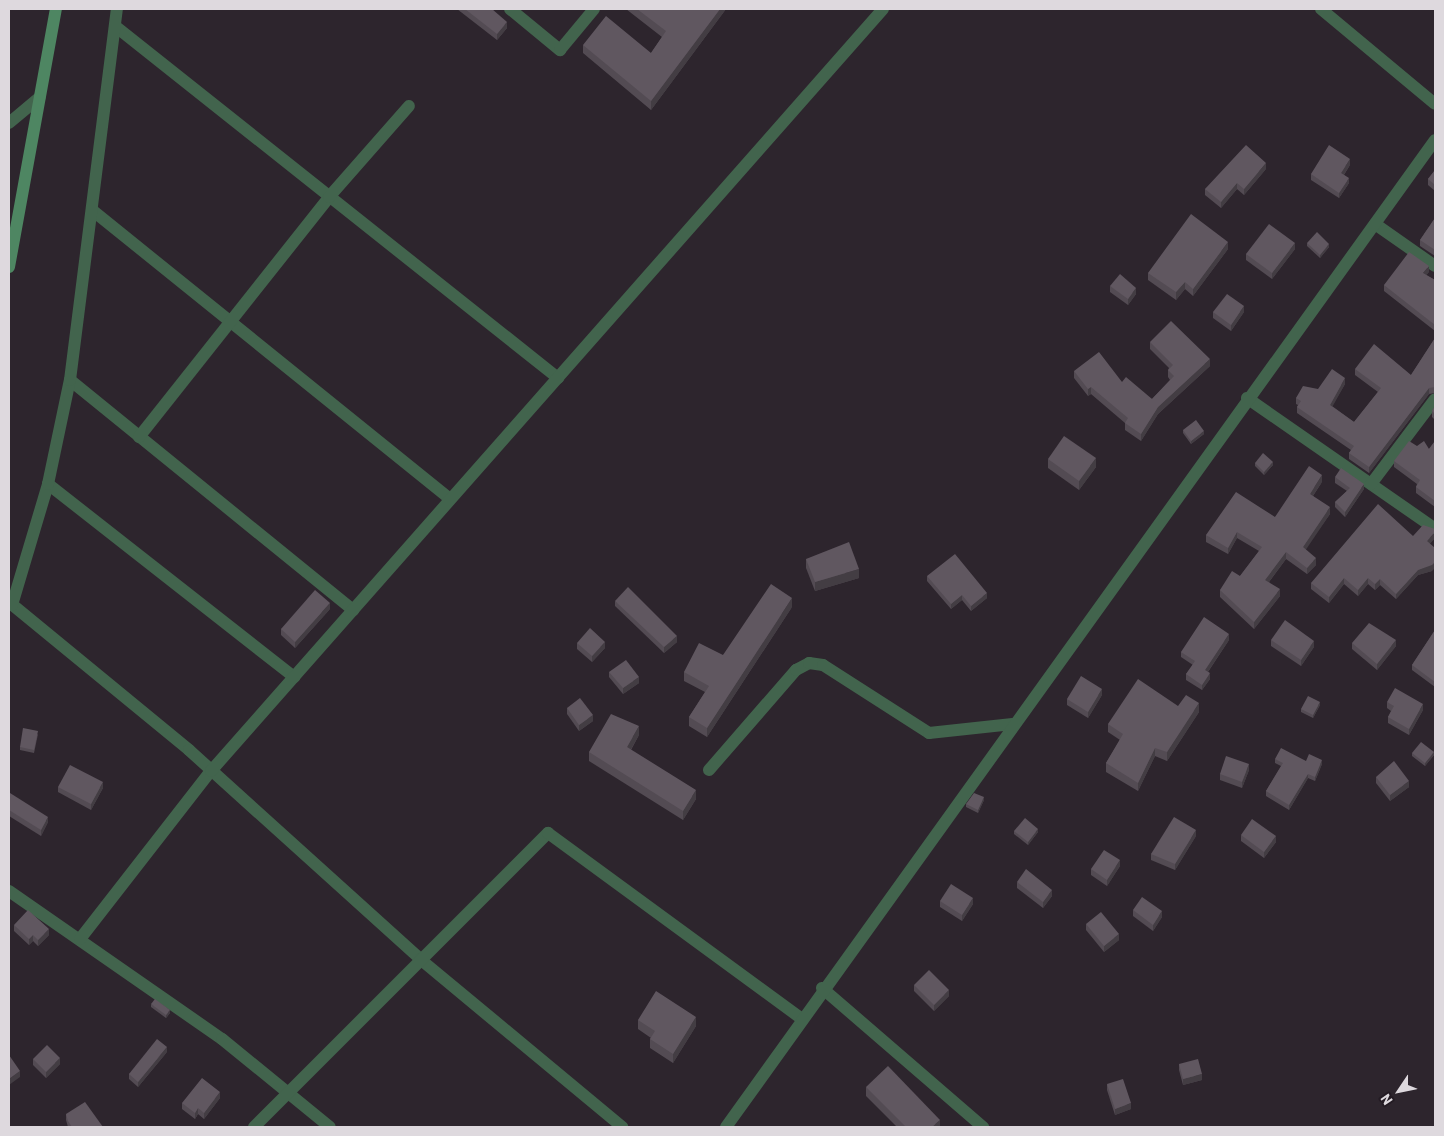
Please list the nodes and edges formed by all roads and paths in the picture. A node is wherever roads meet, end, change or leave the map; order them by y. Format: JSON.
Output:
{"nodes":[{"id":1,"x":56,"y":9,"type":"edge"},
{"id":2,"x":117,"y":9,"type":"edge"},
{"id":3,"x":510,"y":9,"type":"edge"},
{"id":4,"x":594,"y":9,"type":"edge"},
{"id":5,"x":883,"y":9,"type":"edge"},
{"id":6,"x":1321,"y":9,"type":"edge"},
{"id":7,"x":115,"y":26,"type":"junction"},
{"id":8,"x":40,"y":97,"type":"junction"},
{"id":9,"x":1435,"y":104,"type":"edge"},
{"id":10,"x":409,"y":106,"type":"dead end"},
{"id":11,"x":9,"y":123,"type":"edge"},
{"id":12,"x":1435,"y":140,"type":"edge"},
{"id":13,"x":329,"y":197,"type":"junction"},
{"id":14,"x":92,"y":210,"type":"junction"},
{"id":15,"x":1375,"y":224,"type":"junction"},
{"id":16,"x":1435,"y":266,"type":"edge"},
{"id":17,"x":9,"y":268,"type":"edge"},
{"id":18,"x":231,"y":323,"type":"junction"},
{"id":19,"x":558,"y":378,"type":"junction"},
{"id":20,"x":70,"y":380,"type":"junction"},
{"id":21,"x":1247,"y":398,"type":"junction"},
{"id":22,"x":1435,"y":399,"type":"edge"},
{"id":23,"x":139,"y":437,"type":"junction"},
{"id":24,"x":48,"y":484,"type":"junction"},
{"id":25,"x":1371,"y":484,"type":"junction"},
{"id":26,"x":450,"y":500,"type":"junction"},
{"id":27,"x":1434,"y":528,"type":"edge"},
{"id":28,"x":10,"y":603,"type":"edge"},
{"id":29,"x":353,"y":610,"type":"junction"},
{"id":30,"x":294,"y":677,"type":"junction"},
{"id":31,"x":1012,"y":724,"type":"junction"},
{"id":32,"x":709,"y":770,"type":"dead end"},
{"id":33,"x":211,"y":771,"type":"junction"},
{"id":34,"x":9,"y":892,"type":"edge"},
{"id":35,"x":80,"y":939,"type":"junction"},
{"id":36,"x":420,"y":959,"type":"junction"},
{"id":37,"x":822,"y":988,"type":"junction"},
{"id":38,"x":802,"y":1019,"type":"junction"},
{"id":39,"x":286,"y":1091,"type":"junction"},
{"id":40,"x":254,"y":1127,"type":"edge"},
{"id":41,"x":330,"y":1127,"type":"edge"},
{"id":42,"x":622,"y":1127,"type":"edge"},
{"id":43,"x":726,"y":1127,"type":"edge"},
{"id":44,"x":983,"y":1127,"type":"edge"}],
"edges":[{"from":1,"to":8,"type":"main road"},
{"from":2,"to":7,"type":"street"},
{"from":3,"to":4,"type":"street"},
{"from":5,"to":19,"type":"street"},
{"from":6,"to":9,"type":"street"},
{"from":7,"to":13,"type":"street"},
{"from":7,"to":14,"type":"street"},
{"from":8,"to":11,"type":"street"},
{"from":8,"to":17,"type":"main road"},
{"from":10,"to":13,"type":"street"},
{"from":12,"to":15,"type":"street"},
{"from":13,"to":18,"type":"street"},
{"from":13,"to":19,"type":"street"},
{"from":14,"to":18,"type":"street"},
{"from":14,"to":20,"type":"street"},
{"from":15,"to":16,"type":"street"},
{"from":15,"to":21,"type":"street"},
{"from":18,"to":23,"type":"street"},
{"from":18,"to":26,"type":"street"},
{"from":19,"to":26,"type":"street"},
{"from":20,"to":23,"type":"street"},
{"from":20,"to":24,"type":"street"},
{"from":21,"to":25,"type":"street"},
{"from":21,"to":31,"type":"street"},
{"from":22,"to":25,"type":"street"},
{"from":23,"to":29,"type":"street"},
{"from":24,"to":28,"type":"street"},
{"from":24,"to":30,"type":"street"},
{"from":25,"to":27,"type":"street"},
{"from":26,"to":29,"type":"street"},
{"from":28,"to":33,"type":"street"},
{"from":29,"to":30,"type":"street"},
{"from":30,"to":33,"type":"street"},
{"from":31,"to":32,"type":"street"},
{"from":31,"to":37,"type":"street"},
{"from":33,"to":35,"type":"street"},
{"from":33,"to":36,"type":"street"},
{"from":34,"to":35,"type":"street"},
{"from":35,"to":39,"type":"street"},
{"from":36,"to":38,"type":"street"},
{"from":36,"to":39,"type":"street"},
{"from":36,"to":42,"type":"street"},
{"from":37,"to":38,"type":"street"},
{"from":37,"to":44,"type":"street"},
{"from":38,"to":43,"type":"street"},
{"from":39,"to":40,"type":"street"},
{"from":39,"to":41,"type":"street"}]}
